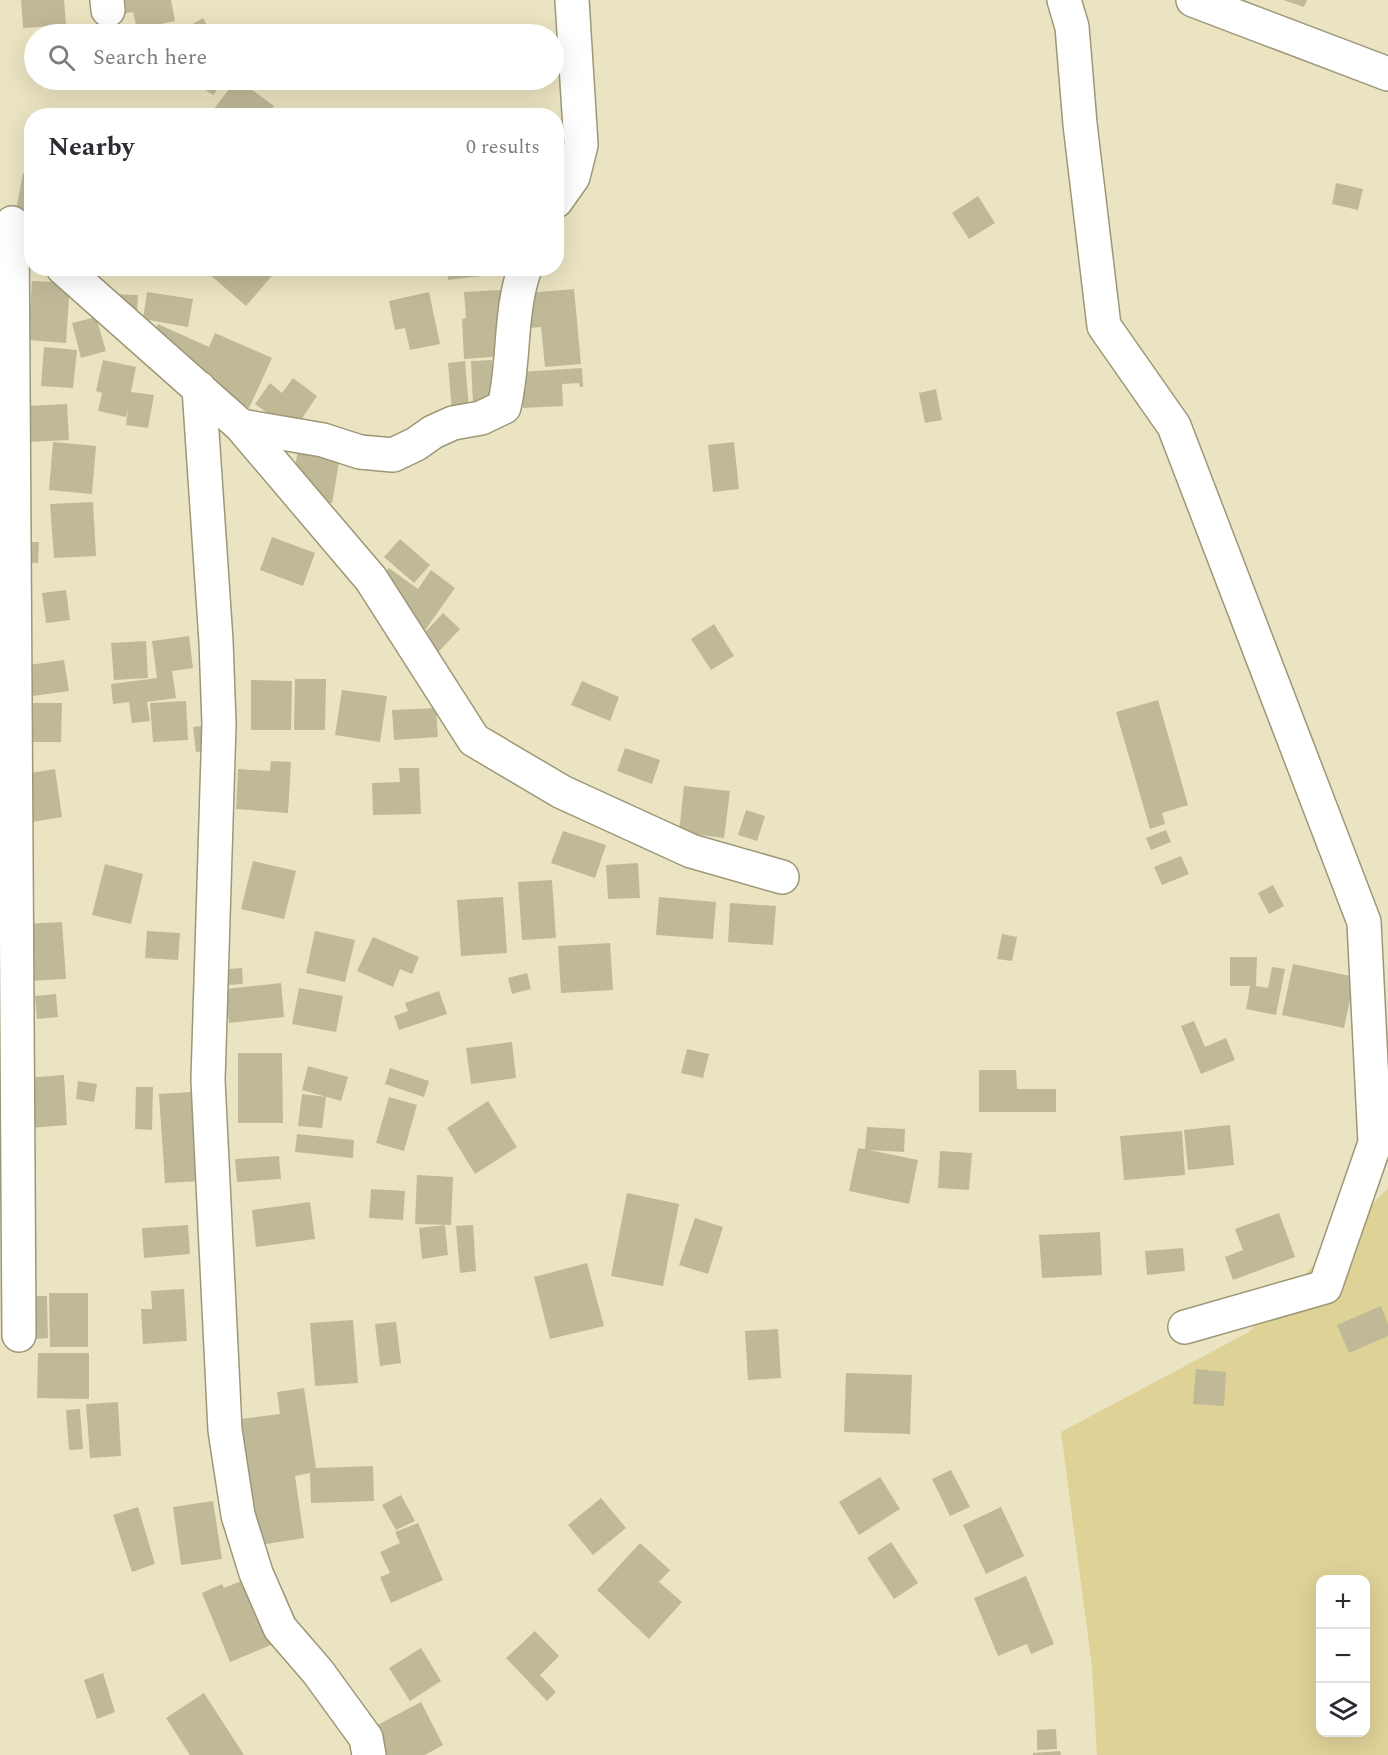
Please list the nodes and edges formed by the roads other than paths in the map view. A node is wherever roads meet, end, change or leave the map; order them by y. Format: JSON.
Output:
{"nodes":[{"id":1,"x":572,"y":0,"type":"edge"},
{"id":2,"x":1064,"y":0,"type":"edge"},
{"id":3,"x":1193,"y":0,"type":"edge"},
{"id":4,"x":1388,"y":74,"type":"edge"},
{"id":5,"x":564,"y":190,"type":"edge"},
{"id":6,"x":14,"y":229,"type":"edge"},
{"id":7,"x":72,"y":276,"type":"edge"},
{"id":8,"x":522,"y":276,"type":"edge"},
{"id":9,"x":199,"y":388,"type":"junction"},
{"id":10,"x":242,"y":426,"type":"junction"},
{"id":11,"x":782,"y":877,"type":"dead end"},
{"id":12,"x":1185,"y":1327,"type":"dead end"},
{"id":13,"x":19,"y":1335,"type":"dead end"},
{"id":14,"x":369,"y":1755,"type":"edge"}],
"edges":[{"from":1,"to":5,"type":"street"},
{"from":2,"to":12,"type":"street"},
{"from":3,"to":4,"type":"street"},
{"from":6,"to":13,"type":"street"},
{"from":7,"to":9,"type":"street"},
{"from":8,"to":10,"type":"street"},
{"from":9,"to":10,"type":"street"},
{"from":9,"to":14,"type":"street"},
{"from":10,"to":11,"type":"street"}]}
